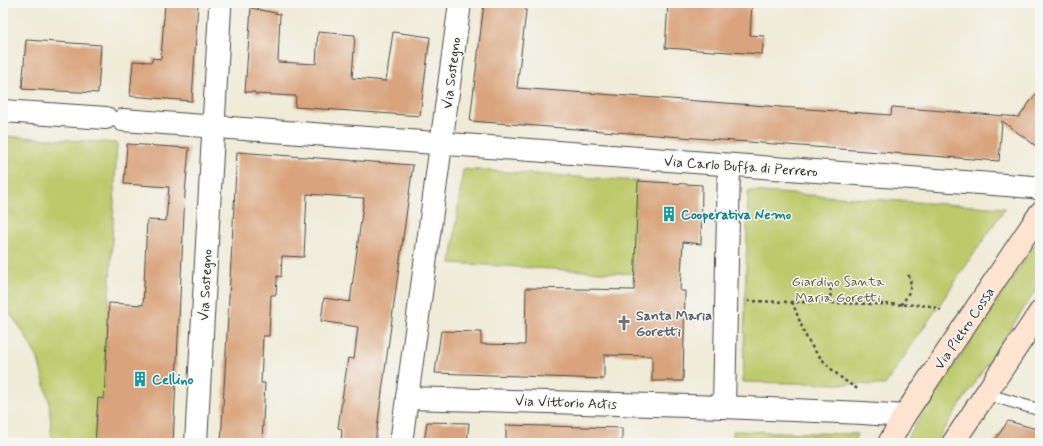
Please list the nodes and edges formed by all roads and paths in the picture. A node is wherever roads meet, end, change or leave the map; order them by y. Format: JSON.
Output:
{"nodes":[{"id":1,"x":460,"y":3,"type":"edge"},
{"id":2,"x":220,"y":8,"type":"dead end"},
{"id":3,"x":3,"y":112,"type":"edge"},
{"id":4,"x":214,"y":127,"type":"junction"},
{"id":5,"x":442,"y":144,"type":"junction"},
{"id":6,"x":729,"y":165,"type":"junction"},
{"id":7,"x":1040,"y":189,"type":"edge"},
{"id":8,"x":1040,"y":213,"type":"edge"},
{"id":9,"x":908,"y":274,"type":"dead end"},
{"id":10,"x":831,"y":285,"type":"dead end"},
{"id":11,"x":745,"y":301,"type":"dead end"},
{"id":12,"x":792,"y":302,"type":"junction"},
{"id":13,"x":830,"y":303,"type":"junction"},
{"id":14,"x":901,"y":305,"type":"junction"},
{"id":15,"x":941,"y":310,"type":"dead end"},
{"id":16,"x":1040,"y":312,"type":"edge"},
{"id":17,"x":858,"y":389,"type":"dead end"},
{"id":18,"x":986,"y":394,"type":"junction"},
{"id":19,"x":407,"y":398,"type":"junction"},
{"id":20,"x":724,"y":407,"type":"junction"},
{"id":21,"x":1040,"y":410,"type":"edge"},
{"id":22,"x":904,"y":416,"type":"junction"},
{"id":23,"x":196,"y":443,"type":"edge"},
{"id":24,"x":401,"y":443,"type":"edge"},
{"id":25,"x":888,"y":443,"type":"edge"},
{"id":26,"x":953,"y":443,"type":"edge"}],
"edges":[{"from":1,"to":5,"type":"street","name":"Via Sostegno"},
{"from":2,"to":4,"type":"street","name":"Via Sostegno"},
{"from":3,"to":4,"type":"street"},
{"from":4,"to":5,"type":"street"},
{"from":4,"to":23,"type":"street","name":"Via Sostegno"},
{"from":5,"to":6,"type":"street","name":"Via Carlo Buffa di Perrero"},
{"from":5,"to":19,"type":"street","name":"Via Sostegno"},
{"from":6,"to":7,"type":"street","name":"Via Carlo Buffa di Perrero"},
{"from":6,"to":20,"type":"street"},
{"from":8,"to":22,"type":"main road","name":"Via Pietro Cossa"},
{"from":9,"to":14,"type":"path"},
{"from":10,"to":13,"type":"path"},
{"from":11,"to":12,"type":"path"},
{"from":12,"to":13,"type":"path"},
{"from":12,"to":17,"type":"path"},
{"from":13,"to":14,"type":"path"},
{"from":14,"to":15,"type":"path"},
{"from":16,"to":18,"type":"main road"},
{"from":18,"to":21,"type":"lane"},
{"from":18,"to":26,"type":"main road"},
{"from":19,"to":20,"type":"street","name":"Via Vittorio Actis"},
{"from":19,"to":24,"type":"street","name":"Via Sostegno"},
{"from":20,"to":22,"type":"street","name":"Via Vittorio Actis"},
{"from":22,"to":25,"type":"main road","name":"Via Pietro Cossa"}]}
